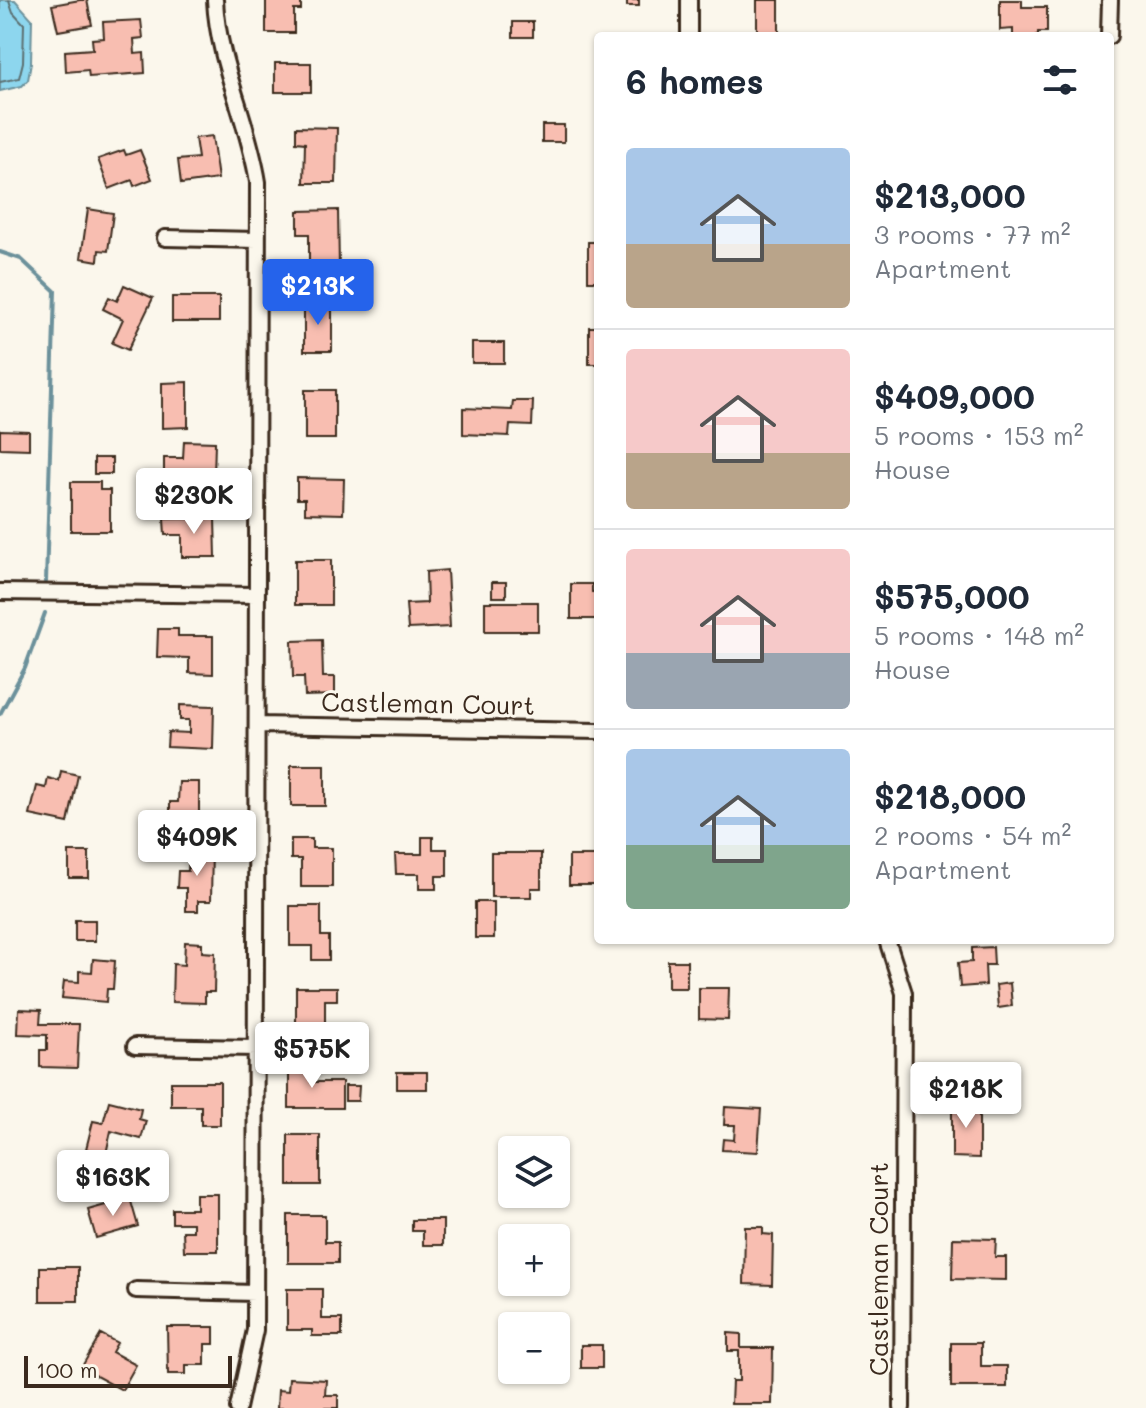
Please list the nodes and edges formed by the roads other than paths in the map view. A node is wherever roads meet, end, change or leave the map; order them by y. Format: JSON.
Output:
{"nodes":[{"id":1,"x":215,"y":0,"type":"edge"},
{"id":2,"x":689,"y":0,"type":"edge"},
{"id":3,"x":1110,"y":0,"type":"edge"},
{"id":4,"x":689,"y":32,"type":"edge"},
{"id":5,"x":1109,"y":32,"type":"edge"},
{"id":6,"x":165,"y":238,"type":"dead end"},
{"id":7,"x":257,"y":240,"type":"junction"},
{"id":8,"x":0,"y":592,"type":"edge"},
{"id":9,"x":256,"y":595,"type":"junction"},
{"id":10,"x":257,"y":725,"type":"junction"},
{"id":11,"x":594,"y":731,"type":"edge"},
{"id":12,"x":888,"y":944,"type":"edge"},
{"id":13,"x":135,"y":1046,"type":"dead end"},
{"id":14,"x":257,"y":1048,"type":"junction"},
{"id":15,"x":136,"y":1290,"type":"dead end"},
{"id":16,"x":255,"y":1293,"type":"junction"},
{"id":17,"x":238,"y":1408,"type":"edge"},
{"id":18,"x":902,"y":1408,"type":"edge"}],
"edges":[{"from":1,"to":7,"type":"street"},
{"from":2,"to":4,"type":"street"},
{"from":3,"to":5,"type":"street"},
{"from":6,"to":7,"type":"street"},
{"from":7,"to":9,"type":"street"},
{"from":8,"to":9,"type":"street"},
{"from":9,"to":10,"type":"street"},
{"from":10,"to":11,"type":"street","name":"Castleman Court"},
{"from":10,"to":14,"type":"street"},
{"from":12,"to":18,"type":"street","name":"Castleman Court"},
{"from":13,"to":14,"type":"street"},
{"from":14,"to":16,"type":"street"},
{"from":15,"to":16,"type":"street"},
{"from":16,"to":17,"type":"street"}]}
